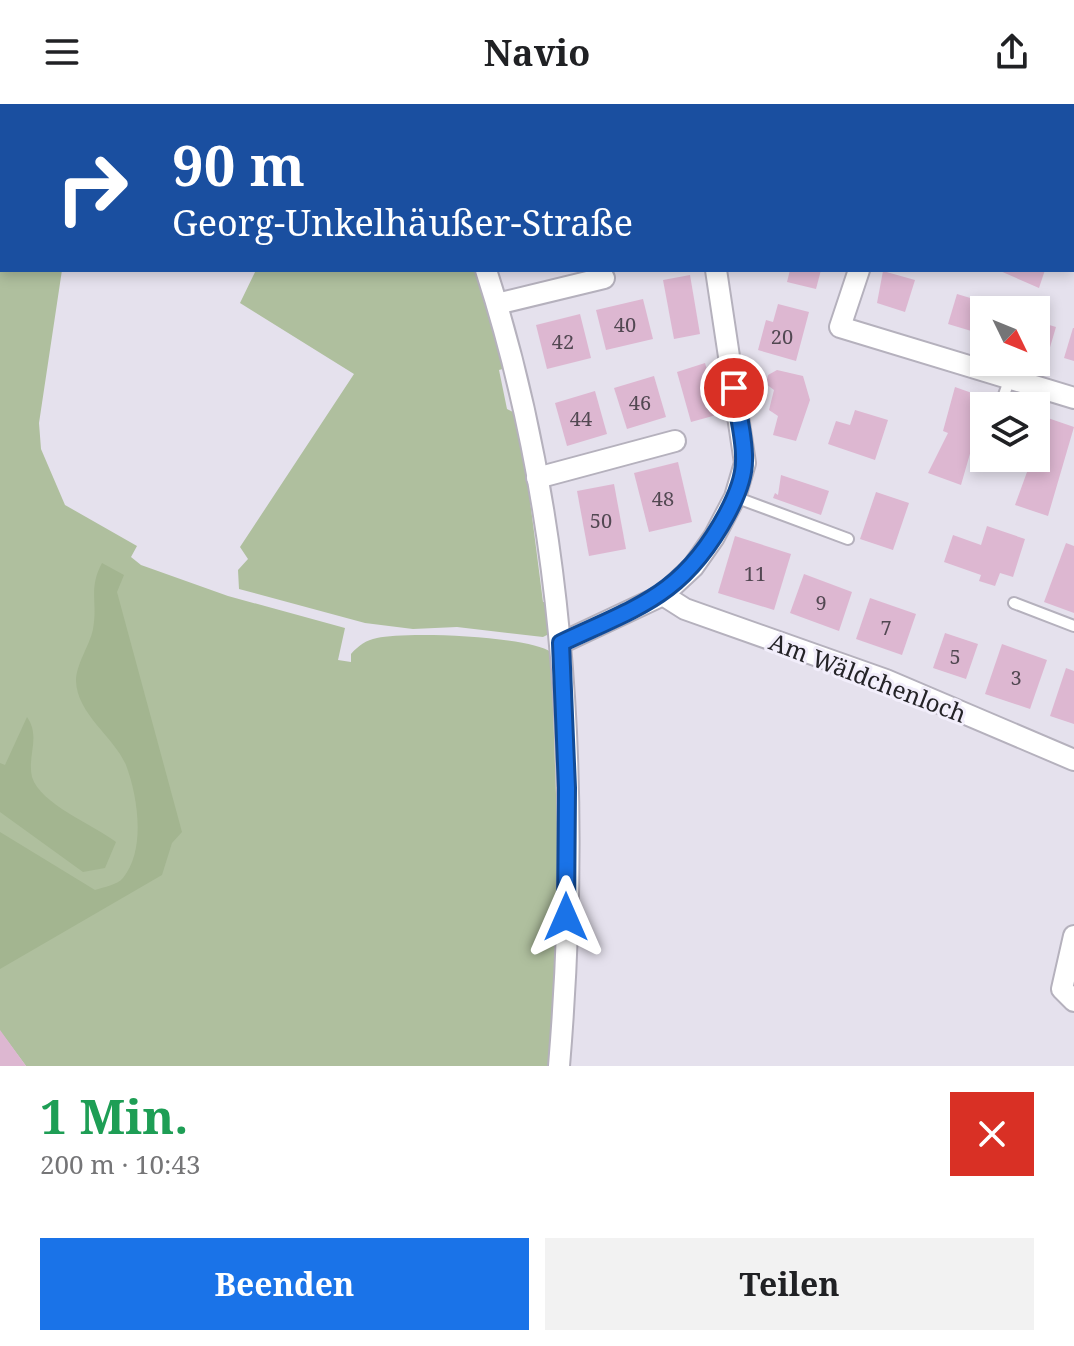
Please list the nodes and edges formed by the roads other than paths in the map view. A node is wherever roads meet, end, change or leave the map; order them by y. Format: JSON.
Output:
{"nodes":[{"id":1,"x":487,"y":272,"type":"edge"},
{"id":2,"x":716,"y":272,"type":"edge"},
{"id":3,"x":858,"y":272,"type":"edge"},
{"id":4,"x":604,"y":278,"type":"dead end"},
{"id":5,"x":497,"y":304,"type":"junction"},
{"id":6,"x":1010,"y":378,"type":"junction"},
{"id":7,"x":1005,"y":392,"type":"edge"},
{"id":8,"x":1074,"y":398,"type":"edge"},
{"id":9,"x":675,"y":441,"type":"dead end"},
{"id":10,"x":537,"y":478,"type":"junction"},
{"id":11,"x":735,"y":497,"type":"junction"},
{"id":12,"x":848,"y":539,"type":"dead end"},
{"id":13,"x":663,"y":595,"type":"junction"},
{"id":14,"x":1014,"y":603,"type":"dead end"},
{"id":15,"x":1074,"y":626,"type":"edge"},
{"id":16,"x":561,"y":643,"type":"junction"},
{"id":17,"x":1074,"y":760,"type":"edge"},
{"id":18,"x":1074,"y":936,"type":"edge"},
{"id":19,"x":1068,"y":995,"type":"edge"},
{"id":20,"x":559,"y":1066,"type":"edge"}],
"edges":[{"from":1,"to":5,"type":"street"},
{"from":2,"to":11,"type":"street"},
{"from":3,"to":6,"type":"street"},
{"from":4,"to":5,"type":"street"},
{"from":5,"to":10,"type":"street"},
{"from":6,"to":7,"type":"lane"},
{"from":6,"to":8,"type":"street"},
{"from":9,"to":10,"type":"street"},
{"from":10,"to":16,"type":"street"},
{"from":11,"to":12,"type":"lane"},
{"from":11,"to":13,"type":"street"},
{"from":13,"to":16,"type":"street"},
{"from":13,"to":17,"type":"street","name":"Am Wäldchenloch"},
{"from":14,"to":15,"type":"lane"},
{"from":16,"to":20,"type":"street"},
{"from":18,"to":19,"type":"street"}]}
